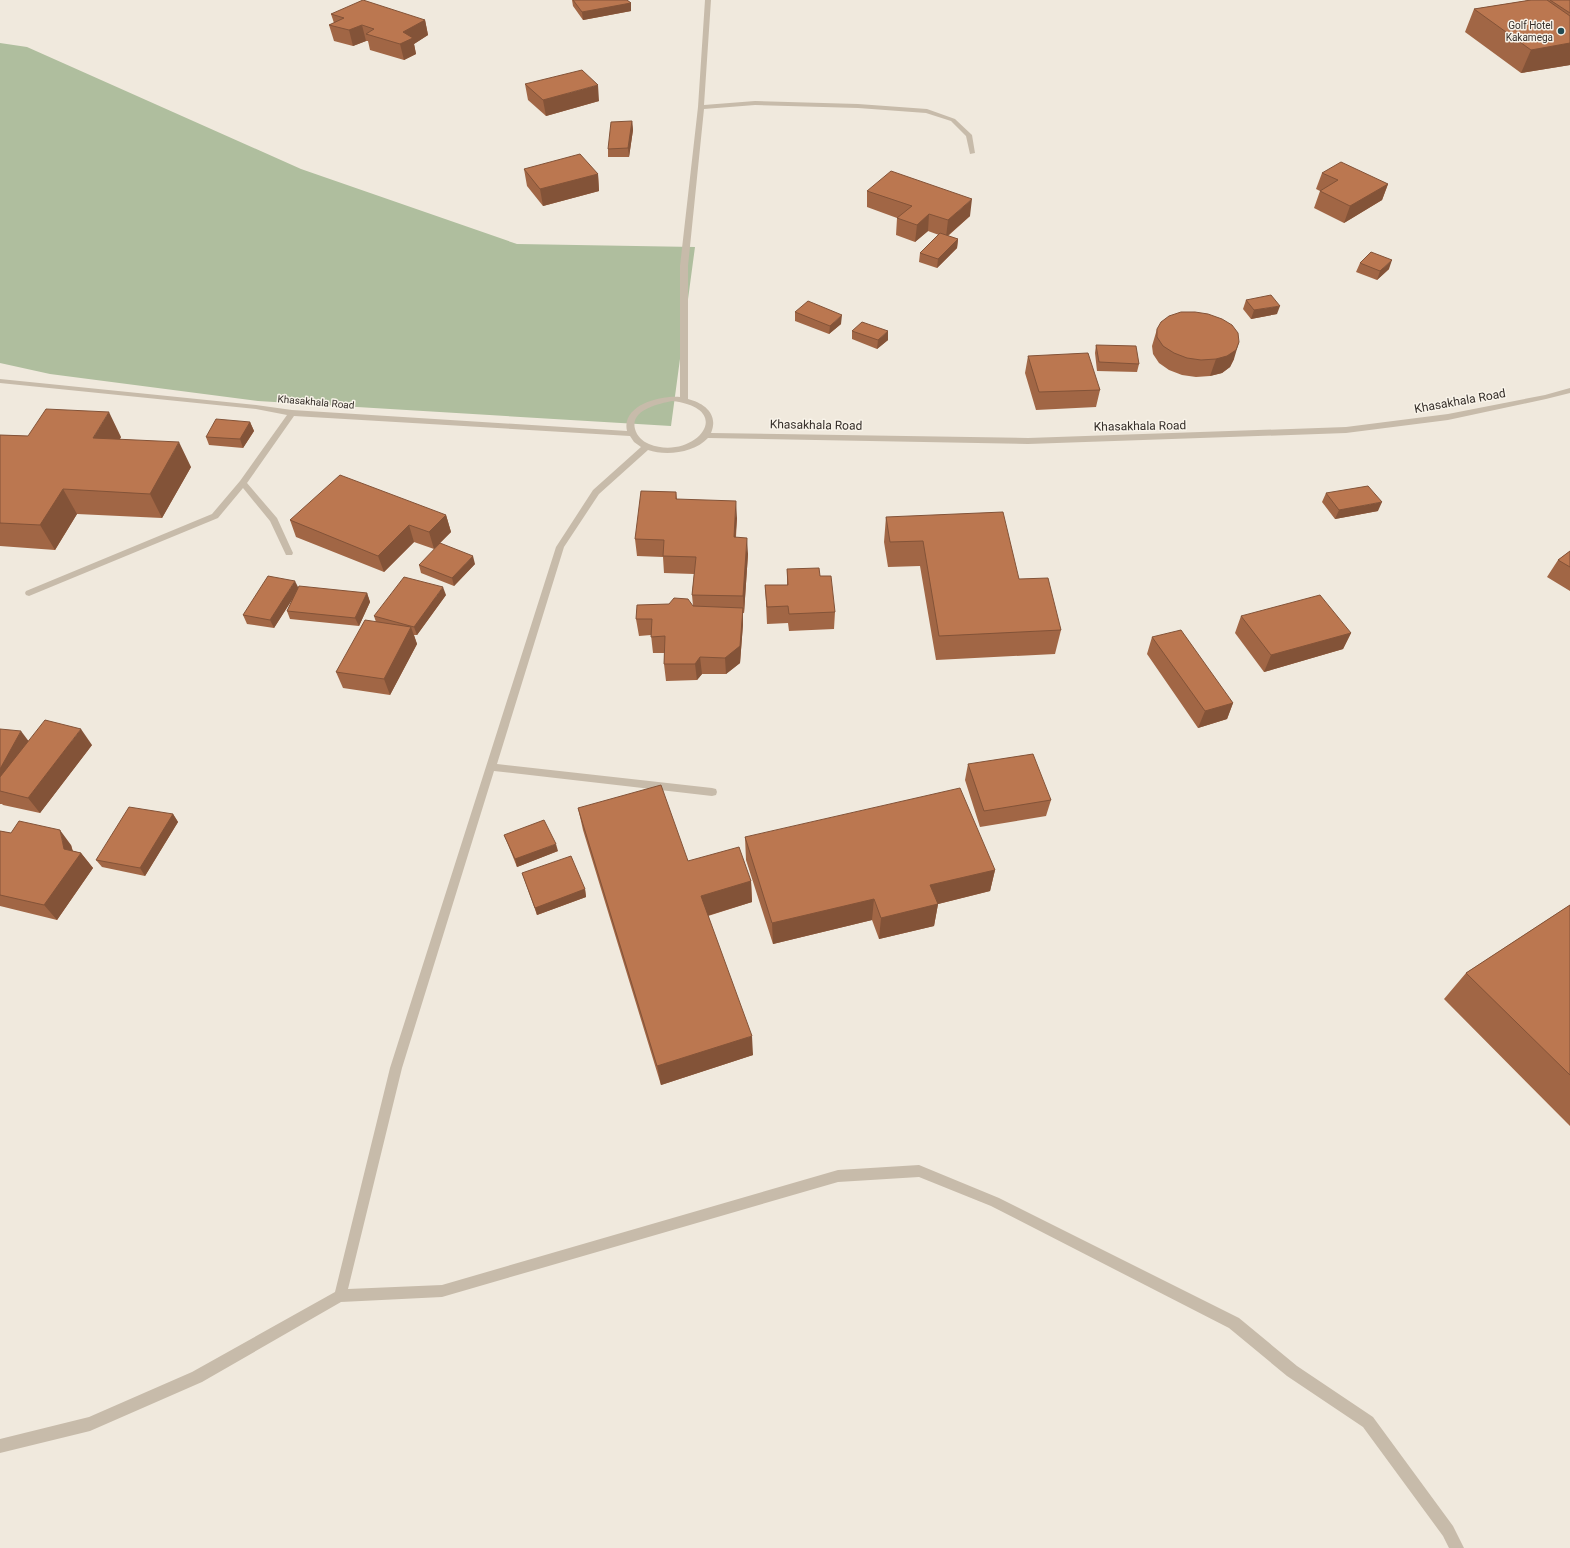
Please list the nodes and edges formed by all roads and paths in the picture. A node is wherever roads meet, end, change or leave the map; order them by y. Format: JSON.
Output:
{"nodes":[{"id":1,"x":708,"y":0,"type":"edge"},
{"id":2,"x":701,"y":107,"type":"junction"},
{"id":3,"x":972,"y":154,"type":"dead end"},
{"id":4,"x":0,"y":381,"type":"edge"},
{"id":5,"x":1570,"y":390,"type":"edge"},
{"id":6,"x":684,"y":400,"type":"junction"},
{"id":7,"x":292,"y":413,"type":"junction"},
{"id":8,"x":632,"y":434,"type":"junction"},
{"id":9,"x":706,"y":436,"type":"junction"},
{"id":10,"x":647,"y":446,"type":"junction"},
{"id":11,"x":243,"y":483,"type":"junction"},
{"id":12,"x":290,"y":553,"type":"dead end"},
{"id":13,"x":29,"y":593,"type":"dead end"},
{"id":14,"x":491,"y":766,"type":"junction"},
{"id":15,"x":712,"y":792,"type":"dead end"},
{"id":16,"x":340,"y":1296,"type":"junction"},
{"id":17,"x":0,"y":1446,"type":"edge"},
{"id":18,"x":1457,"y":1548,"type":"edge"}],
"edges":[{"from":1,"to":2,"type":"street"},
{"from":2,"to":3,"type":"street"},
{"from":2,"to":6,"type":"street"},
{"from":4,"to":7,"type":"street","name":"Khasakhala Road"},
{"from":5,"to":9,"type":"street","name":"Khasakhala Road"},
{"from":6,"to":8,"type":"street"},
{"from":6,"to":9,"type":"street"},
{"from":7,"to":8,"type":"street","name":"Khasakhala Road"},
{"from":7,"to":11,"type":"street"},
{"from":8,"to":10,"type":"street"},
{"from":9,"to":10,"type":"street"},
{"from":10,"to":14,"type":"street"},
{"from":11,"to":12,"type":"street"},
{"from":11,"to":13,"type":"street"},
{"from":14,"to":15,"type":"street"},
{"from":14,"to":16,"type":"street"},
{"from":16,"to":17,"type":"street"},
{"from":16,"to":18,"type":"street"}]}
